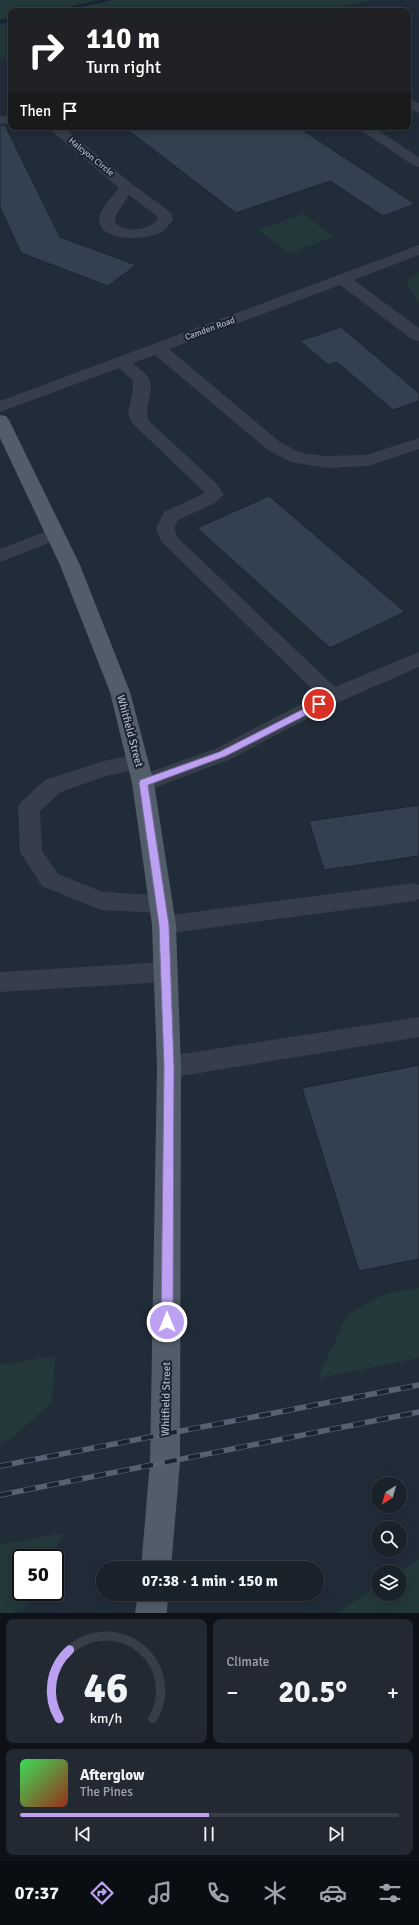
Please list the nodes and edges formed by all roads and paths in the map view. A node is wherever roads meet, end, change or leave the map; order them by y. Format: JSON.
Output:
{"nodes":[{"id":1,"x":58,"y":130,"type":"edge"},
{"id":2,"x":368,"y":130,"type":"edge"},
{"id":3,"x":419,"y":148,"type":"edge"},
{"id":4,"x":404,"y":154,"type":"junction"},
{"id":5,"x":419,"y":163,"type":"edge"},
{"id":6,"x":127,"y":187,"type":"dead end"},
{"id":7,"x":419,"y":250,"type":"edge"},
{"id":8,"x":342,"y":279,"type":"junction"},
{"id":9,"x":419,"y":336,"type":"edge"},
{"id":10,"x":157,"y":348,"type":"junction"},
{"id":11,"x":122,"y":361,"type":"junction"},
{"id":12,"x":0,"y":407,"type":"edge"},
{"id":13,"x":0,"y":420,"type":"edge"},
{"id":14,"x":419,"y":443,"type":"edge"},
{"id":15,"x":55,"y":534,"type":"junction"},
{"id":16,"x":0,"y":556,"type":"edge"},
{"id":17,"x":419,"y":659,"type":"edge"},
{"id":18,"x":332,"y":698,"type":"junction"},
{"id":19,"x":141,"y":773,"type":"junction"},
{"id":20,"x":414,"y":892,"type":"dead end"},
{"id":21,"x":162,"y":915,"type":"junction"},
{"id":22,"x":165,"y":972,"type":"junction"},
{"id":23,"x":0,"y":982,"type":"edge"},
{"id":24,"x":419,"y":1027,"type":"edge"},
{"id":25,"x":169,"y":1067,"type":"junction"},
{"id":26,"x":157,"y":1561,"type":"edge"},
{"id":27,"x":152,"y":1601,"type":"edge"},
{"id":28,"x":151,"y":1613,"type":"edge"}],
"edges":[{"from":1,"to":6,"type":"street","name":"Halcyon Circle"},
{"from":2,"to":4,"type":"street"},
{"from":3,"to":4,"type":"street"},
{"from":4,"to":5,"type":"street"},
{"from":7,"to":8,"type":"street","name":"Camden Road"},
{"from":8,"to":9,"type":"street"},
{"from":8,"to":10,"type":"street","name":"Camden Road"},
{"from":10,"to":11,"type":"street","name":"Camden Road"},
{"from":10,"to":14,"type":"street"},
{"from":11,"to":12,"type":"street","name":"Camden Road"},
{"from":11,"to":18,"type":"street"},
{"from":13,"to":15,"type":"main road","name":"Whitfield Street"},
{"from":15,"to":16,"type":"street"},
{"from":15,"to":19,"type":"main road","name":"Whitfield Street"},
{"from":17,"to":18,"type":"street"},
{"from":18,"to":19,"type":"street"},
{"from":19,"to":21,"type":"main road","name":"Whitfield Street"},
{"from":19,"to":21,"type":"street"},
{"from":20,"to":21,"type":"street"},
{"from":21,"to":22,"type":"main road","name":"Whitfield Street"},
{"from":22,"to":23,"type":"street"},
{"from":22,"to":25,"type":"main road","name":"Whitfield Street"},
{"from":24,"to":25,"type":"street"},
{"from":25,"to":26,"type":"main road","name":"Whitfield Street"},
{"from":27,"to":28,"type":"main road"}]}
